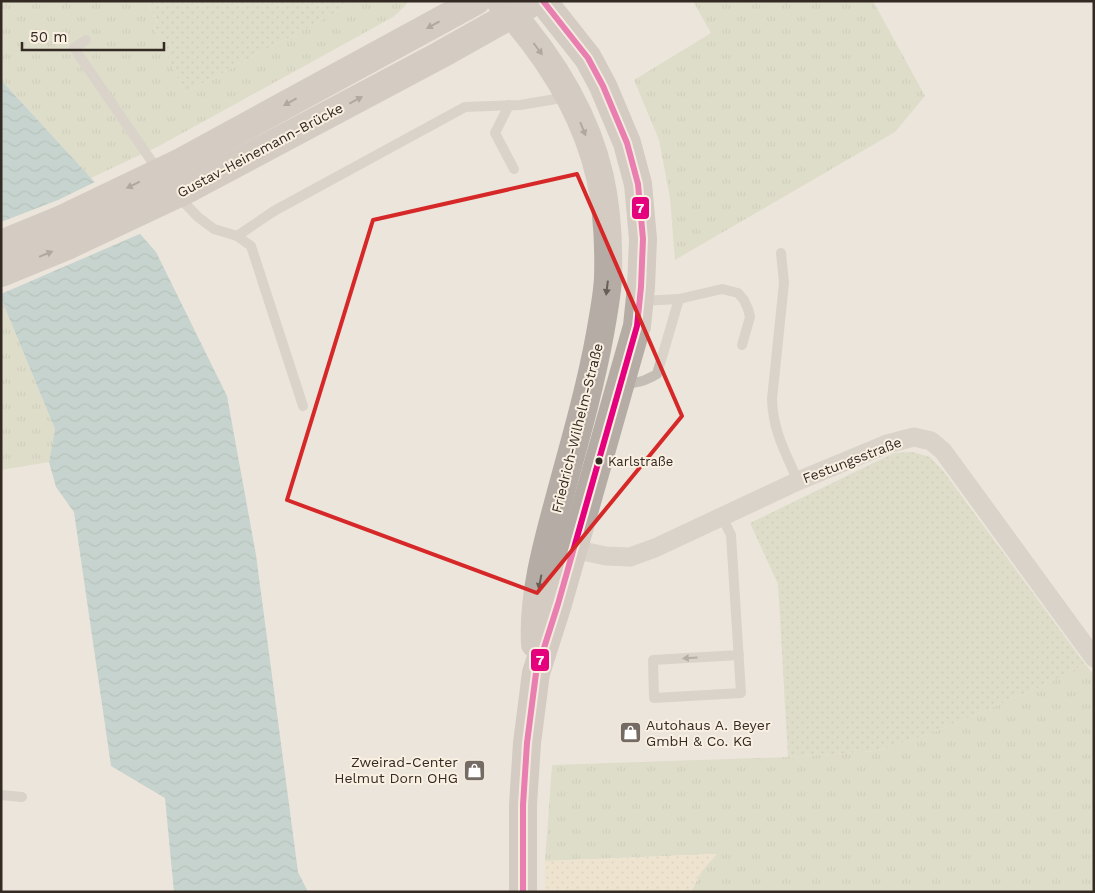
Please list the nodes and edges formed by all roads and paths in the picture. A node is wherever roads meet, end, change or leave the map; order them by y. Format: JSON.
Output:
{"nodes":[{"id":1,"x":476,"y":1,"type":"edge"},
{"id":2,"x":543,"y":1,"type":"edge"},
{"id":3,"x":516,"y":6,"type":"edge"},
{"id":4,"x":86,"y":40,"type":"dead end"},
{"id":5,"x":569,"y":97,"type":"junction"},
{"id":6,"x":509,"y":105,"type":"junction"},
{"id":7,"x":514,"y":168,"type":"dead end"},
{"id":8,"x":236,"y":236,"type":"junction"},
{"id":9,"x":1,"y":244,"type":"edge"},
{"id":10,"x":781,"y":253,"type":"dead end"},
{"id":11,"x":1,"y":273,"type":"edge"},
{"id":12,"x":679,"y":299,"type":"junction"},
{"id":13,"x":640,"y":301,"type":"junction"},
{"id":14,"x":742,"y":345,"type":"dead end"},
{"id":15,"x":593,"y":375,"type":"junction"},
{"id":16,"x":621,"y":383,"type":"junction"},
{"id":17,"x":303,"y":406,"type":"dead end"},
{"id":18,"x":798,"y":480,"type":"junction"},
{"id":19,"x":722,"y":517,"type":"junction"},
{"id":20,"x":547,"y":544,"type":"junction"},
{"id":21,"x":573,"y":550,"type":"junction"},
{"id":22,"x":739,"y":655,"type":"junction"},
{"id":23,"x":1094,"y":658,"type":"edge"},
{"id":24,"x":536,"y":673,"type":"junction"},
{"id":25,"x":1,"y":795,"type":"edge"},
{"id":26,"x":22,"y":798,"type":"dead end"},
{"id":27,"x":523,"y":892,"type":"edge"}],
"edges":[{"from":1,"to":9,"type":"main road","name":"Gustav-Heinemann-Brücke","one_way":true,"bridge":true},
{"from":2,"to":13,"type":"main road","name":"Friedrich-Wilhelm-Straße"},
{"from":3,"to":5,"type":"main road","name":"Friedrich-Wilhelm-Straße","one_way":true},
{"from":11,"to":3,"type":"main road","name":"Gustav-Heinemann-Brücke","one_way":true,"bridge":true},
{"from":4,"to":8,"type":"lane"},
{"from":5,"to":6,"type":"lane"},
{"from":5,"to":15,"type":"main road","name":"Friedrich-Wilhelm-Straße","one_way":true},
{"from":6,"to":7,"type":"lane"},
{"from":6,"to":8,"type":"lane"},
{"from":8,"to":17,"type":"lane"},
{"from":10,"to":18,"type":"lane"},
{"from":12,"to":13,"type":"lane"},
{"from":12,"to":14,"type":"lane"},
{"from":12,"to":16,"type":"lane"},
{"from":13,"to":16,"type":"main road","name":"Friedrich-Wilhelm-Straße"},
{"from":15,"to":16,"type":"main road"},
{"from":15,"to":20,"type":"main road","name":"Friedrich-Wilhelm-Straße"},
{"from":16,"to":21,"type":"main road","name":"Friedrich-Wilhelm-Straße"},
{"from":18,"to":19,"type":"street","name":"Festungsstraße"},
{"from":18,"to":23,"type":"street","name":"Festungsstraße"},
{"from":19,"to":21,"type":"street","name":"Festungsstraße"},
{"from":19,"to":22,"type":"lane"},
{"from":20,"to":21,"type":"street","name":"Festungsstraße"},
{"from":20,"to":24,"type":"main road","name":"Friedrich-Wilhelm-Straße","one_way":true},
{"from":21,"to":24,"type":"main road","name":"Friedrich-Wilhelm-Straße"},
{"from":22,"to":22,"type":"lane","one_way":true},
{"from":24,"to":27,"type":"main road","name":"Friedrich-Wilhelm-Straße"},
{"from":25,"to":26,"type":"lane"}]}
